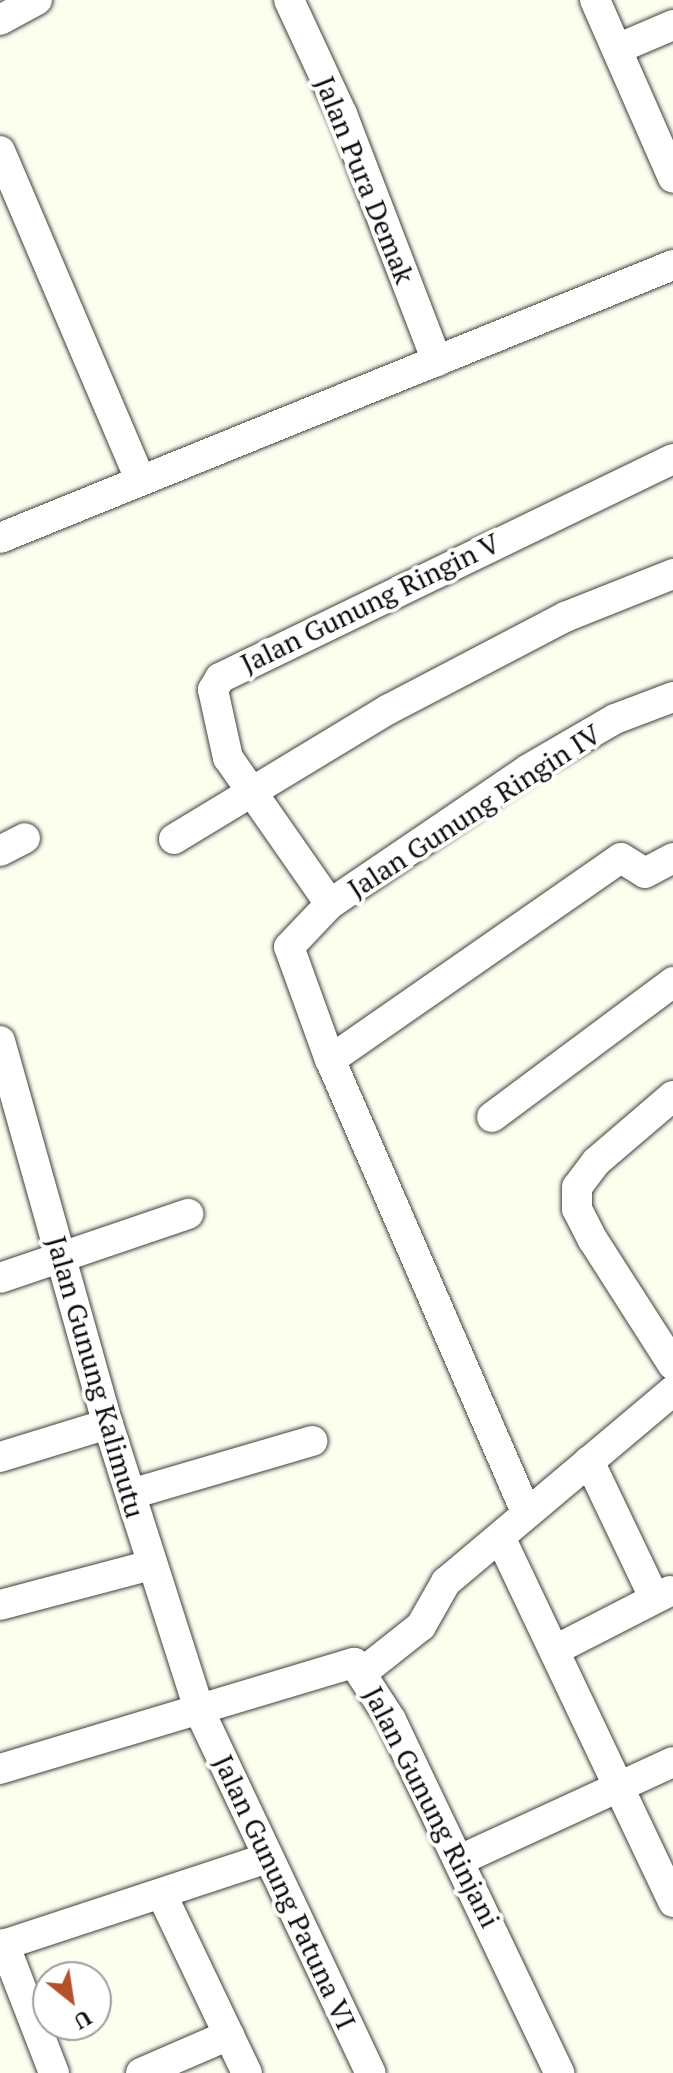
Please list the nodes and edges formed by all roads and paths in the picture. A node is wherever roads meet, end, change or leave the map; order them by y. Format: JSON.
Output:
{"nodes":[{"id":1,"x":37,"y":0,"type":"edge"},
{"id":2,"x":289,"y":0,"type":"edge"},
{"id":3,"x":595,"y":0,"type":"edge"},
{"id":4,"x":0,"y":20,"type":"edge"},
{"id":5,"x":673,"y":25,"type":"edge"},
{"id":6,"x":617,"y":49,"type":"junction"},
{"id":7,"x":0,"y":151,"type":"edge"},
{"id":8,"x":672,"y":171,"type":"edge"},
{"id":9,"x":673,"y":265,"type":"edge"},
{"id":10,"x":437,"y":361,"type":"junction"},
{"id":11,"x":673,"y":459,"type":"edge"},
{"id":12,"x":140,"y":480,"type":"junction"},
{"id":13,"x":0,"y":538,"type":"edge"},
{"id":14,"x":673,"y":574,"type":"edge"},
{"id":15,"x":673,"y":697,"type":"edge"},
{"id":16,"x":250,"y":797,"type":"junction"},
{"id":17,"x":174,"y":839,"type":"dead end"},
{"id":18,"x":673,"y":858,"type":"edge"},
{"id":19,"x":330,"y":904,"type":"junction"},
{"id":20,"x":673,"y":982,"type":"edge"},
{"id":21,"x":0,"y":1041,"type":"edge"},
{"id":22,"x":330,"y":1060,"type":"junction"},
{"id":23,"x":673,"y":1096,"type":"edge"},
{"id":24,"x":10,"y":1115,"type":"edge"},
{"id":25,"x":492,"y":1117,"type":"dead end"},
{"id":26,"x":188,"y":1214,"type":"dead end"},
{"id":27,"x":61,"y":1257,"type":"junction"},
{"id":28,"x":0,"y":1278,"type":"edge"},
{"id":29,"x":673,"y":1365,"type":"edge"},
{"id":30,"x":673,"y":1391,"type":"edge"},
{"id":31,"x":108,"y":1424,"type":"junction"},
{"id":32,"x":312,"y":1441,"type":"dead end"},
{"id":33,"x":0,"y":1457,"type":"edge"},
{"id":34,"x":589,"y":1461,"type":"junction"},
{"id":35,"x":131,"y":1494,"type":"junction"},
{"id":36,"x":526,"y":1512,"type":"junction"},
{"id":37,"x":500,"y":1537,"type":"junction"},
{"id":38,"x":151,"y":1565,"type":"junction"},
{"id":39,"x":663,"y":1593,"type":"edge"},
{"id":40,"x":0,"y":1605,"type":"edge"},
{"id":41,"x":555,"y":1650,"type":"junction"},
{"id":42,"x":363,"y":1672,"type":"junction"},
{"id":43,"x":200,"y":1712,"type":"junction"},
{"id":44,"x":673,"y":1762,"type":"edge"},
{"id":45,"x":0,"y":1769,"type":"edge"},
{"id":46,"x":621,"y":1786,"type":"junction"},
{"id":47,"x":267,"y":1858,"type":"junction"},
{"id":48,"x":460,"y":1860,"type":"junction"},
{"id":49,"x":162,"y":1895,"type":"junction"},
{"id":50,"x":673,"y":1902,"type":"edge"},
{"id":51,"x":2,"y":1945,"type":"edge"},
{"id":52,"x":229,"y":2035,"type":"junction"},
{"id":53,"x":54,"y":2073,"type":"edge"},
{"id":54,"x":141,"y":2073,"type":"edge"},
{"id":55,"x":247,"y":2073,"type":"edge"},
{"id":56,"x":371,"y":2073,"type":"edge"},
{"id":57,"x":559,"y":2073,"type":"edge"}],
"edges":[{"from":1,"to":4,"type":"street"},
{"from":2,"to":10,"type":"street","name":"Jalan Pura Demak"},
{"from":3,"to":6,"type":"street"},
{"from":5,"to":6,"type":"street"},
{"from":6,"to":8,"type":"street"},
{"from":7,"to":12,"type":"street"},
{"from":9,"to":10,"type":"street"},
{"from":10,"to":12,"type":"street"},
{"from":11,"to":16,"type":"street","name":"Jalan Gunung Ringin V"},
{"from":12,"to":13,"type":"street"},
{"from":14,"to":16,"type":"street"},
{"from":15,"to":19,"type":"street","name":"Jalan Gunung Ringin IV"},
{"from":16,"to":17,"type":"street"},
{"from":16,"to":19,"type":"street","name":"Jalan Gunung Ringin V"},
{"from":18,"to":22,"type":"street"},
{"from":19,"to":22,"type":"street","name":"Jalan Gunung Ringin IV"},
{"from":20,"to":25,"type":"street"},
{"from":21,"to":24,"type":"street","name":"Jalan Gunung Kalimutu"},
{"from":22,"to":36,"type":"street"},
{"from":23,"to":29,"type":"street"},
{"from":24,"to":27,"type":"street","name":"Jalan Gunung Kalimutu"},
{"from":26,"to":27,"type":"street"},
{"from":27,"to":28,"type":"street"},
{"from":27,"to":31,"type":"street","name":"Jalan Gunung Kalimutu"},
{"from":30,"to":34,"type":"street"},
{"from":31,"to":33,"type":"street"},
{"from":31,"to":35,"type":"street","name":"Jalan Gunung Kalimutu"},
{"from":32,"to":35,"type":"street"},
{"from":34,"to":36,"type":"street"},
{"from":34,"to":39,"type":"street"},
{"from":35,"to":38,"type":"street","name":"Jalan Gunung Kalimutu"},
{"from":36,"to":37,"type":"street"},
{"from":37,"to":41,"type":"street"},
{"from":37,"to":42,"type":"street"},
{"from":38,"to":40,"type":"street"},
{"from":38,"to":43,"type":"street","name":"Jalan Gunung Kalimutu"},
{"from":39,"to":41,"type":"street"},
{"from":41,"to":46,"type":"street"},
{"from":42,"to":43,"type":"street","name":"Jalan Gunung Rinjani"},
{"from":42,"to":48,"type":"street","name":"Jalan Gunung Rinjani"},
{"from":43,"to":45,"type":"street","name":"Jalan Gunung Rinjani"},
{"from":43,"to":47,"type":"street","name":"Jalan Gunung Patuna VI"},
{"from":44,"to":46,"type":"street"},
{"from":46,"to":48,"type":"street"},
{"from":46,"to":50,"type":"street"},
{"from":47,"to":49,"type":"street"},
{"from":47,"to":56,"type":"street","name":"Jalan Gunung Patuna VI"},
{"from":48,"to":57,"type":"street","name":"Jalan Gunung Rinjani"},
{"from":49,"to":51,"type":"street"},
{"from":49,"to":52,"type":"street"},
{"from":51,"to":53,"type":"street"},
{"from":52,"to":54,"type":"street"},
{"from":52,"to":55,"type":"street"}]}
